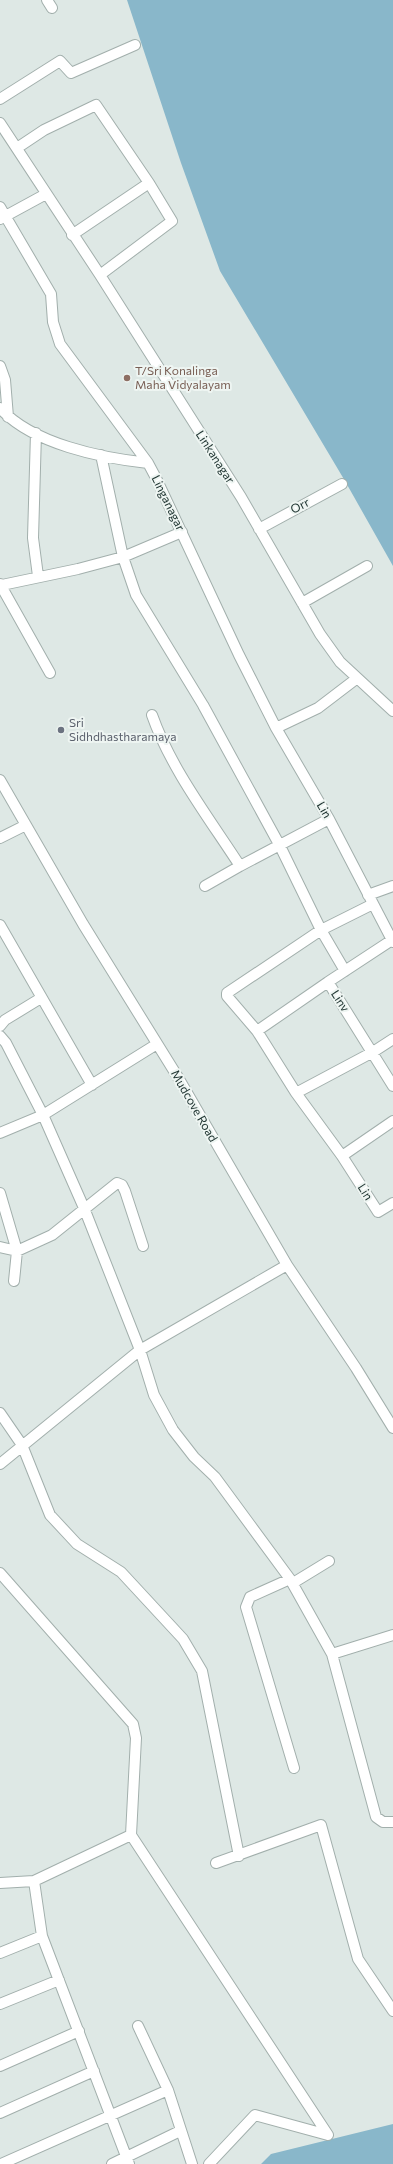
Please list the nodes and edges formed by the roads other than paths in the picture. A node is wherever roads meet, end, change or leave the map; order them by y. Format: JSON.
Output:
{"nodes":[{"id":1,"x":135,"y":45,"type":"dead end"},
{"id":2,"x":0,"y":99,"type":"edge"},
{"id":3,"x":0,"y":122,"type":"edge"},
{"id":4,"x":17,"y":148,"type":"junction"},
{"id":5,"x":149,"y":183,"type":"junction"},
{"id":6,"x":46,"y":194,"type":"junction"},
{"id":7,"x":0,"y":207,"type":"edge"},
{"id":8,"x":3,"y":218,"type":"edge"},
{"id":9,"x":72,"y":235,"type":"junction"},
{"id":10,"x":100,"y":275,"type":"junction"},
{"id":11,"x":0,"y":366,"type":"edge"},
{"id":12,"x":0,"y":408,"type":"edge"},
{"id":13,"x":8,"y":417,"type":"junction"},
{"id":14,"x":36,"y":433,"type":"junction"},
{"id":15,"x":101,"y":455,"type":"junction"},
{"id":16,"x":148,"y":463,"type":"junction"},
{"id":17,"x":342,"y":484,"type":"dead end"},
{"id":18,"x":259,"y":529,"type":"junction"},
{"id":19,"x":182,"y":532,"type":"junction"},
{"id":20,"x":123,"y":556,"type":"junction"},
{"id":21,"x":368,"y":566,"type":"dead end"},
{"id":22,"x":38,"y":576,"type":"junction"},
{"id":23,"x":1,"y":584,"type":"edge"},
{"id":24,"x":302,"y":603,"type":"junction"},
{"id":25,"x":50,"y":673,"type":"dead end"},
{"id":26,"x":356,"y":679,"type":"junction"},
{"id":27,"x":393,"y":711,"type":"edge"},
{"id":28,"x":152,"y":715,"type":"dead end"},
{"id":29,"x":276,"y":728,"type":"junction"},
{"id":30,"x":0,"y":780,"type":"edge"},
{"id":31,"x":329,"y":819,"type":"junction"},
{"id":32,"x":26,"y":825,"type":"junction"},
{"id":33,"x":0,"y":838,"type":"edge"},
{"id":34,"x":280,"y":846,"type":"junction"},
{"id":35,"x":240,"y":866,"type":"junction"},
{"id":36,"x":205,"y":886,"type":"dead end"},
{"id":37,"x":393,"y":886,"type":"edge"},
{"id":38,"x":371,"y":899,"type":"junction"},
{"id":39,"x":0,"y":925,"type":"edge"},
{"id":40,"x":321,"y":930,"type":"junction"},
{"id":41,"x":392,"y":941,"type":"edge"},
{"id":42,"x":345,"y":970,"type":"junction"},
{"id":43,"x":328,"y":982,"type":"junction"},
{"id":44,"x":41,"y":998,"type":"junction"},
{"id":45,"x":0,"y":1026,"type":"edge"},
{"id":46,"x":257,"y":1031,"type":"junction"},
{"id":47,"x":0,"y":1036,"type":"edge"},
{"id":48,"x":393,"y":1039,"type":"edge"},
{"id":49,"x":157,"y":1044,"type":"junction"},
{"id":50,"x":373,"y":1052,"type":"junction"},
{"id":51,"x":92,"y":1085,"type":"junction"},
{"id":52,"x":393,"y":1086,"type":"edge"},
{"id":53,"x":296,"y":1093,"type":"junction"},
{"id":54,"x":43,"y":1116,"type":"junction"},
{"id":55,"x":393,"y":1121,"type":"edge"},
{"id":56,"x":0,"y":1133,"type":"edge"},
{"id":57,"x":342,"y":1156,"type":"junction"},
{"id":58,"x":0,"y":1193,"type":"edge"},
{"id":59,"x":393,"y":1203,"type":"edge"},
{"id":60,"x":84,"y":1208,"type":"junction"},
{"id":61,"x":143,"y":1246,"type":"dead end"},
{"id":62,"x":0,"y":1247,"type":"edge"},
{"id":63,"x":16,"y":1251,"type":"junction"},
{"id":64,"x":287,"y":1265,"type":"junction"},
{"id":65,"x":14,"y":1281,"type":"dead end"},
{"id":66,"x":140,"y":1350,"type":"junction"},
{"id":67,"x":0,"y":1413,"type":"edge"},
{"id":68,"x":393,"y":1428,"type":"edge"},
{"id":69,"x":22,"y":1446,"type":"junction"},
{"id":70,"x":0,"y":1464,"type":"edge"},
{"id":71,"x":329,"y":1561,"type":"dead end"},
{"id":72,"x":0,"y":1573,"type":"edge"},
{"id":73,"x":291,"y":1581,"type":"junction"},
{"id":74,"x":393,"y":1635,"type":"edge"},
{"id":75,"x":332,"y":1654,"type":"junction"},
{"id":76,"x":294,"y":1768,"type":"dead end"},
{"id":77,"x":393,"y":1822,"type":"edge"},
{"id":78,"x":131,"y":1835,"type":"junction"},
{"id":79,"x":239,"y":1856,"type":"junction"},
{"id":80,"x":216,"y":1863,"type":"dead end"},
{"id":81,"x":34,"y":1881,"type":"junction"},
{"id":82,"x":0,"y":1883,"type":"edge"},
{"id":83,"x":42,"y":1936,"type":"junction"},
{"id":84,"x":0,"y":1953,"type":"edge"},
{"id":85,"x":59,"y":1980,"type":"junction"},
{"id":86,"x":0,"y":2004,"type":"edge"},
{"id":87,"x":393,"y":2011,"type":"edge"},
{"id":88,"x":138,"y":2026,"type":"dead end"},
{"id":89,"x":79,"y":2031,"type":"junction"},
{"id":90,"x":0,"y":2066,"type":"edge"},
{"id":91,"x":94,"y":2071,"type":"junction"},
{"id":92,"x":168,"y":2090,"type":"junction"},
{"id":93,"x":0,"y":2113,"type":"edge"},
{"id":94,"x":110,"y":2115,"type":"junction"},
{"id":95,"x":180,"y":2131,"type":"junction"},
{"id":96,"x":128,"y":2161,"type":"edge"},
{"id":97,"x":1,"y":2164,"type":"edge"},
{"id":98,"x":112,"y":2164,"type":"edge"},
{"id":99,"x":192,"y":2164,"type":"edge"},
{"id":100,"x":208,"y":2164,"type":"edge"}],
"edges":[{"from":1,"to":2,"type":"street"},
{"from":3,"to":4,"type":"street","name":"Linkanagar"},
{"from":4,"to":5,"type":"street"},
{"from":4,"to":6,"type":"street","name":"Linkanagar"},
{"from":5,"to":9,"type":"street"},
{"from":5,"to":10,"type":"street"},
{"from":6,"to":8,"type":"street"},
{"from":6,"to":9,"type":"street","name":"Linkanagar"},
{"from":7,"to":8,"type":"street","name":"Linganagar"},
{"from":8,"to":16,"type":"street","name":"Linganagar"},
{"from":9,"to":10,"type":"street","name":"Linkanagar"},
{"from":10,"to":18,"type":"street","name":"Linkanagar"},
{"from":11,"to":13,"type":"street"},
{"from":12,"to":13,"type":"street"},
{"from":13,"to":14,"type":"street"},
{"from":14,"to":15,"type":"street"},
{"from":14,"to":22,"type":"street"},
{"from":15,"to":16,"type":"street"},
{"from":15,"to":20,"type":"street"},
{"from":16,"to":19,"type":"street","name":"Linganagar"},
{"from":17,"to":18,"type":"street","name":"Orr"},
{"from":18,"to":24,"type":"street","name":"Linkanagar"},
{"from":19,"to":20,"type":"street"},
{"from":19,"to":29,"type":"street","name":"Linganagar"},
{"from":20,"to":22,"type":"street"},
{"from":20,"to":34,"type":"street"},
{"from":21,"to":24,"type":"street"},
{"from":22,"to":23,"type":"street"},
{"from":23,"to":25,"type":"street"},
{"from":24,"to":26,"type":"street","name":"Linkanagar"},
{"from":26,"to":27,"type":"street","name":"Linkanagar"},
{"from":26,"to":29,"type":"street"},
{"from":28,"to":35,"type":"street"},
{"from":29,"to":31,"type":"street","name":"Lin"},
{"from":30,"to":32,"type":"street","name":"Mudcove Road"},
{"from":31,"to":34,"type":"street"},
{"from":31,"to":38,"type":"street","name":"Lin"},
{"from":32,"to":33,"type":"street"},
{"from":32,"to":49,"type":"street","name":"Mudcove Road"},
{"from":34,"to":35,"type":"street"},
{"from":34,"to":40,"type":"street"},
{"from":35,"to":36,"type":"street"},
{"from":37,"to":38,"type":"street","name":"Lin"},
{"from":38,"to":40,"type":"street","name":"Lin"},
{"from":38,"to":41,"type":"street","name":"Lin"},
{"from":39,"to":44,"type":"street"},
{"from":40,"to":42,"type":"street"},
{"from":40,"to":46,"type":"street","name":"Lin"},
{"from":41,"to":42,"type":"street","name":"Linv"},
{"from":42,"to":43,"type":"street","name":"Linv"},
{"from":43,"to":46,"type":"street"},
{"from":43,"to":50,"type":"street","name":"Linv"},
{"from":44,"to":45,"type":"street"},
{"from":44,"to":51,"type":"street"},
{"from":46,"to":53,"type":"street","name":"Lin"},
{"from":47,"to":54,"type":"street"},
{"from":48,"to":50,"type":"street"},
{"from":49,"to":51,"type":"street"},
{"from":49,"to":64,"type":"street","name":"Mudcove Road"},
{"from":50,"to":52,"type":"street","name":"Linv"},
{"from":50,"to":53,"type":"street"},
{"from":51,"to":54,"type":"street"},
{"from":53,"to":57,"type":"street","name":"Lin"},
{"from":54,"to":56,"type":"street"},
{"from":54,"to":60,"type":"street"},
{"from":55,"to":57,"type":"street"},
{"from":57,"to":59,"type":"street","name":"Lin"},
{"from":58,"to":63,"type":"street"},
{"from":60,"to":61,"type":"street"},
{"from":60,"to":63,"type":"street"},
{"from":60,"to":66,"type":"street"},
{"from":62,"to":63,"type":"street"},
{"from":63,"to":65,"type":"street"},
{"from":64,"to":66,"type":"street"},
{"from":64,"to":68,"type":"street","name":"Mudcove Road"},
{"from":66,"to":69,"type":"street"},
{"from":66,"to":73,"type":"street"},
{"from":67,"to":69,"type":"street"},
{"from":69,"to":70,"type":"street"},
{"from":69,"to":79,"type":"street"},
{"from":71,"to":73,"type":"street"},
{"from":72,"to":78,"type":"street"},
{"from":73,"to":75,"type":"street"},
{"from":73,"to":76,"type":"street"},
{"from":74,"to":75,"type":"street"},
{"from":75,"to":77,"type":"street"},
{"from":78,"to":81,"type":"street"},
{"from":78,"to":100,"type":"street"},
{"from":79,"to":80,"type":"street"},
{"from":79,"to":87,"type":"street"},
{"from":81,"to":82,"type":"street"},
{"from":81,"to":83,"type":"street"},
{"from":83,"to":84,"type":"street"},
{"from":83,"to":85,"type":"street"},
{"from":85,"to":86,"type":"street"},
{"from":85,"to":89,"type":"street"},
{"from":88,"to":92,"type":"street"},
{"from":89,"to":90,"type":"street"},
{"from":89,"to":91,"type":"street"},
{"from":91,"to":93,"type":"street"},
{"from":91,"to":94,"type":"street"},
{"from":92,"to":94,"type":"street"},
{"from":92,"to":95,"type":"street"},
{"from":94,"to":96,"type":"street"},
{"from":94,"to":97,"type":"street"},
{"from":95,"to":96,"type":"street"},
{"from":95,"to":99,"type":"street"},
{"from":96,"to":98,"type":"street"}]}
